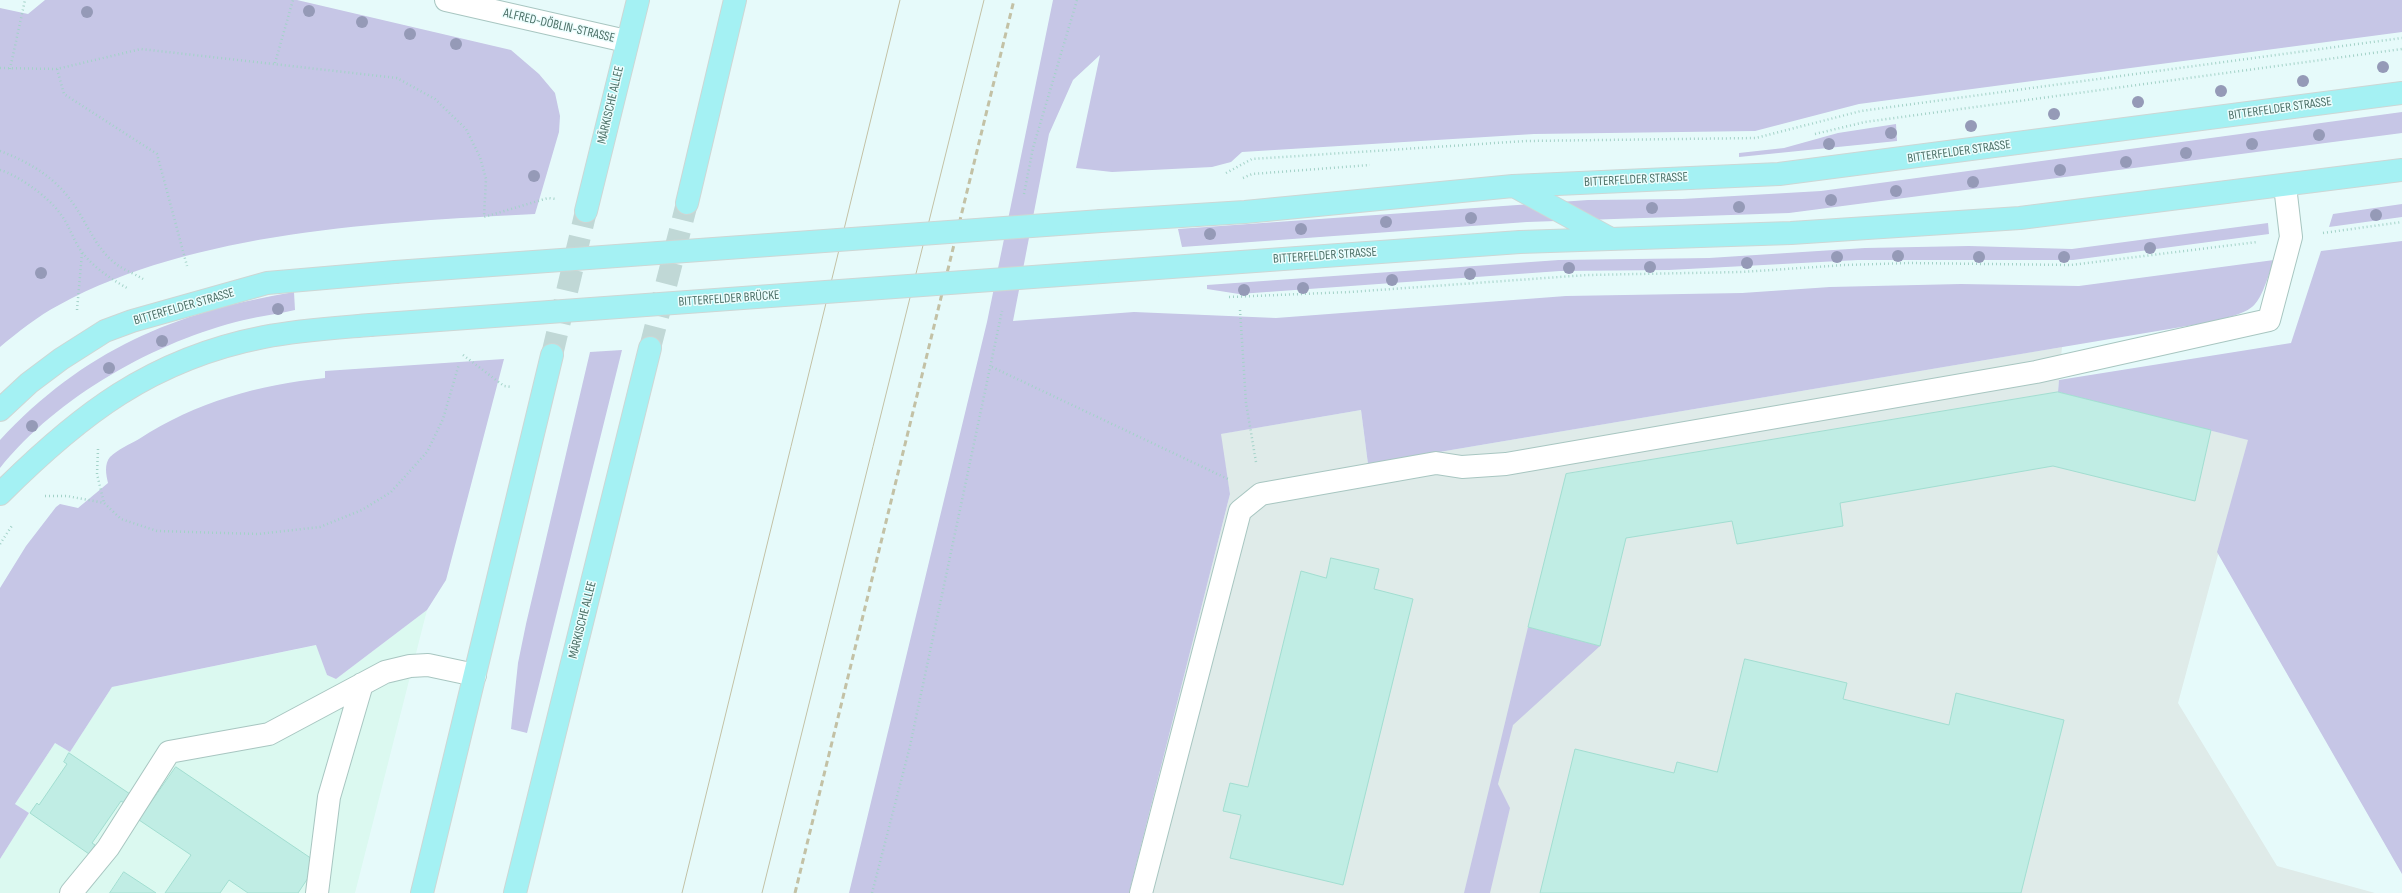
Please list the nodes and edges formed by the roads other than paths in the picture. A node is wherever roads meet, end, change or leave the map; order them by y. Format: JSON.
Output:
{"nodes":[{"id":1,"x":446,"y":0,"type":"edge"},
{"id":2,"x":638,"y":0,"type":"edge"},
{"id":3,"x":735,"y":0,"type":"edge"},
{"id":4,"x":626,"y":41,"type":"junction"},
{"id":5,"x":2402,"y":93,"type":"edge"},
{"id":6,"x":2402,"y":170,"type":"edge"},
{"id":7,"x":1513,"y":186,"type":"junction"},
{"id":8,"x":2285,"y":186,"type":"junction"},
{"id":9,"x":686,"y":203,"type":"tunnel mouth"},
{"id":10,"x":587,"y":206,"type":"tunnel mouth"},
{"id":11,"x":1609,"y":238,"type":"junction"},
{"id":12,"x":1088,"y":273,"type":"joint"},
{"id":13,"x":650,"y":348,"type":"tunnel mouth"},
{"id":14,"x":552,"y":355,"type":"tunnel mouth"},
{"id":15,"x":0,"y":410,"type":"edge"},
{"id":16,"x":0,"y":494,"type":"edge"},
{"id":17,"x":476,"y":675,"type":"junction"},
{"id":18,"x":362,"y":684,"type":"junction"},
{"id":19,"x":71,"y":893,"type":"edge"},
{"id":20,"x":317,"y":893,"type":"edge"},
{"id":21,"x":422,"y":893,"type":"edge"},
{"id":22,"x":515,"y":893,"type":"edge"},
{"id":23,"x":1141,"y":893,"type":"edge"}],
"edges":[{"from":1,"to":4,"type":"street","name":"ALFRED-DÖBLIN-STRASSE"},
{"from":2,"to":4,"type":"main road","name":"MÄRKISCHE ALLEE"},
{"from":3,"to":9,"type":"main road"},
{"from":4,"to":10,"type":"main road","name":"MÄRKISCHE ALLEE"},
{"from":5,"to":7,"type":"main road","name":"BITTERFELDER STRASSE"},
{"from":6,"to":8,"type":"main road","name":"BITTERFELDER STRASSE"},
{"from":7,"to":11,"type":"main road"},
{"from":7,"to":15,"type":"main road","name":"BITTERFELDER STRASSE","bridge":true},
{"from":8,"to":11,"type":"main road","name":"BITTERFELDER STRASSE"},
{"from":8,"to":23,"type":"street"},
{"from":11,"to":12,"type":"main road","name":"BITTERFELDER STRASSE"},
{"from":12,"to":16,"type":"main road","name":"BITTERFELDER BRÜCKE","bridge":true},
{"from":13,"to":22,"type":"main road","name":"MÄRKISCHE ALLEE"},
{"from":14,"to":17,"type":"main road"},
{"from":17,"to":18,"type":"street"},
{"from":17,"to":21,"type":"main road"},
{"from":18,"to":19,"type":"street"},
{"from":18,"to":20,"type":"street"}]}
